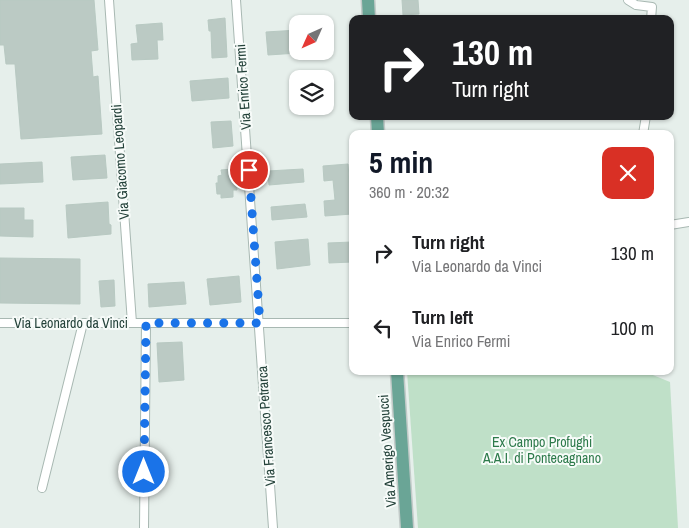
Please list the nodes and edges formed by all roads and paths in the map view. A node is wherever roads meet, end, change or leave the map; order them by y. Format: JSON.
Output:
{"nodes":[{"id":1,"x":109,"y":0,"type":"edge"},
{"id":2,"x":236,"y":0,"type":"edge"},
{"id":3,"x":368,"y":0,"type":"edge"},
{"id":4,"x":628,"y":0,"type":"edge"},
{"id":5,"x":369,"y":15,"type":"edge"},
{"id":6,"x":651,"y":15,"type":"edge"},
{"id":7,"x":689,"y":222,"type":"edge"},
{"id":8,"x":674,"y":224,"type":"edge"},
{"id":9,"x":132,"y":323,"type":"junction"},
{"id":10,"x":146,"y":323,"type":"junction"},
{"id":11,"x":260,"y":323,"type":"junction"},
{"id":12,"x":349,"y":323,"type":"edge"},
{"id":13,"x":0,"y":324,"type":"edge"},
{"id":14,"x":83,"y":324,"type":"junction"},
{"id":15,"x":397,"y":375,"type":"edge"},
{"id":16,"x":42,"y":488,"type":"dead end"},
{"id":17,"x":144,"y":528,"type":"edge"},
{"id":18,"x":273,"y":528,"type":"edge"},
{"id":19,"x":407,"y":528,"type":"edge"}],
"edges":[{"from":1,"to":9,"type":"street","name":"Via Giacomo Leopardi"},
{"from":2,"to":11,"type":"street","name":"Via Enrico Fermi"},
{"from":3,"to":5,"type":"main road"},
{"from":4,"to":6,"type":"street"},
{"from":7,"to":8,"type":"street"},
{"from":9,"to":10,"type":"street","name":"Via Leonardo da Vinci"},
{"from":9,"to":14,"type":"street","name":"Via Leonardo da Vinci"},
{"from":10,"to":11,"type":"street","name":"Via Leonardo da Vinci"},
{"from":10,"to":17,"type":"street"},
{"from":11,"to":12,"type":"street","name":"Via Leonardo da Vinci"},
{"from":11,"to":18,"type":"street","name":"Via Francesco Petrarca"},
{"from":13,"to":14,"type":"street","name":"Via Leonardo da Vinci"},
{"from":14,"to":16,"type":"street"},
{"from":15,"to":19,"type":"main road","name":"Via Amerigo Vespucci"}]}
